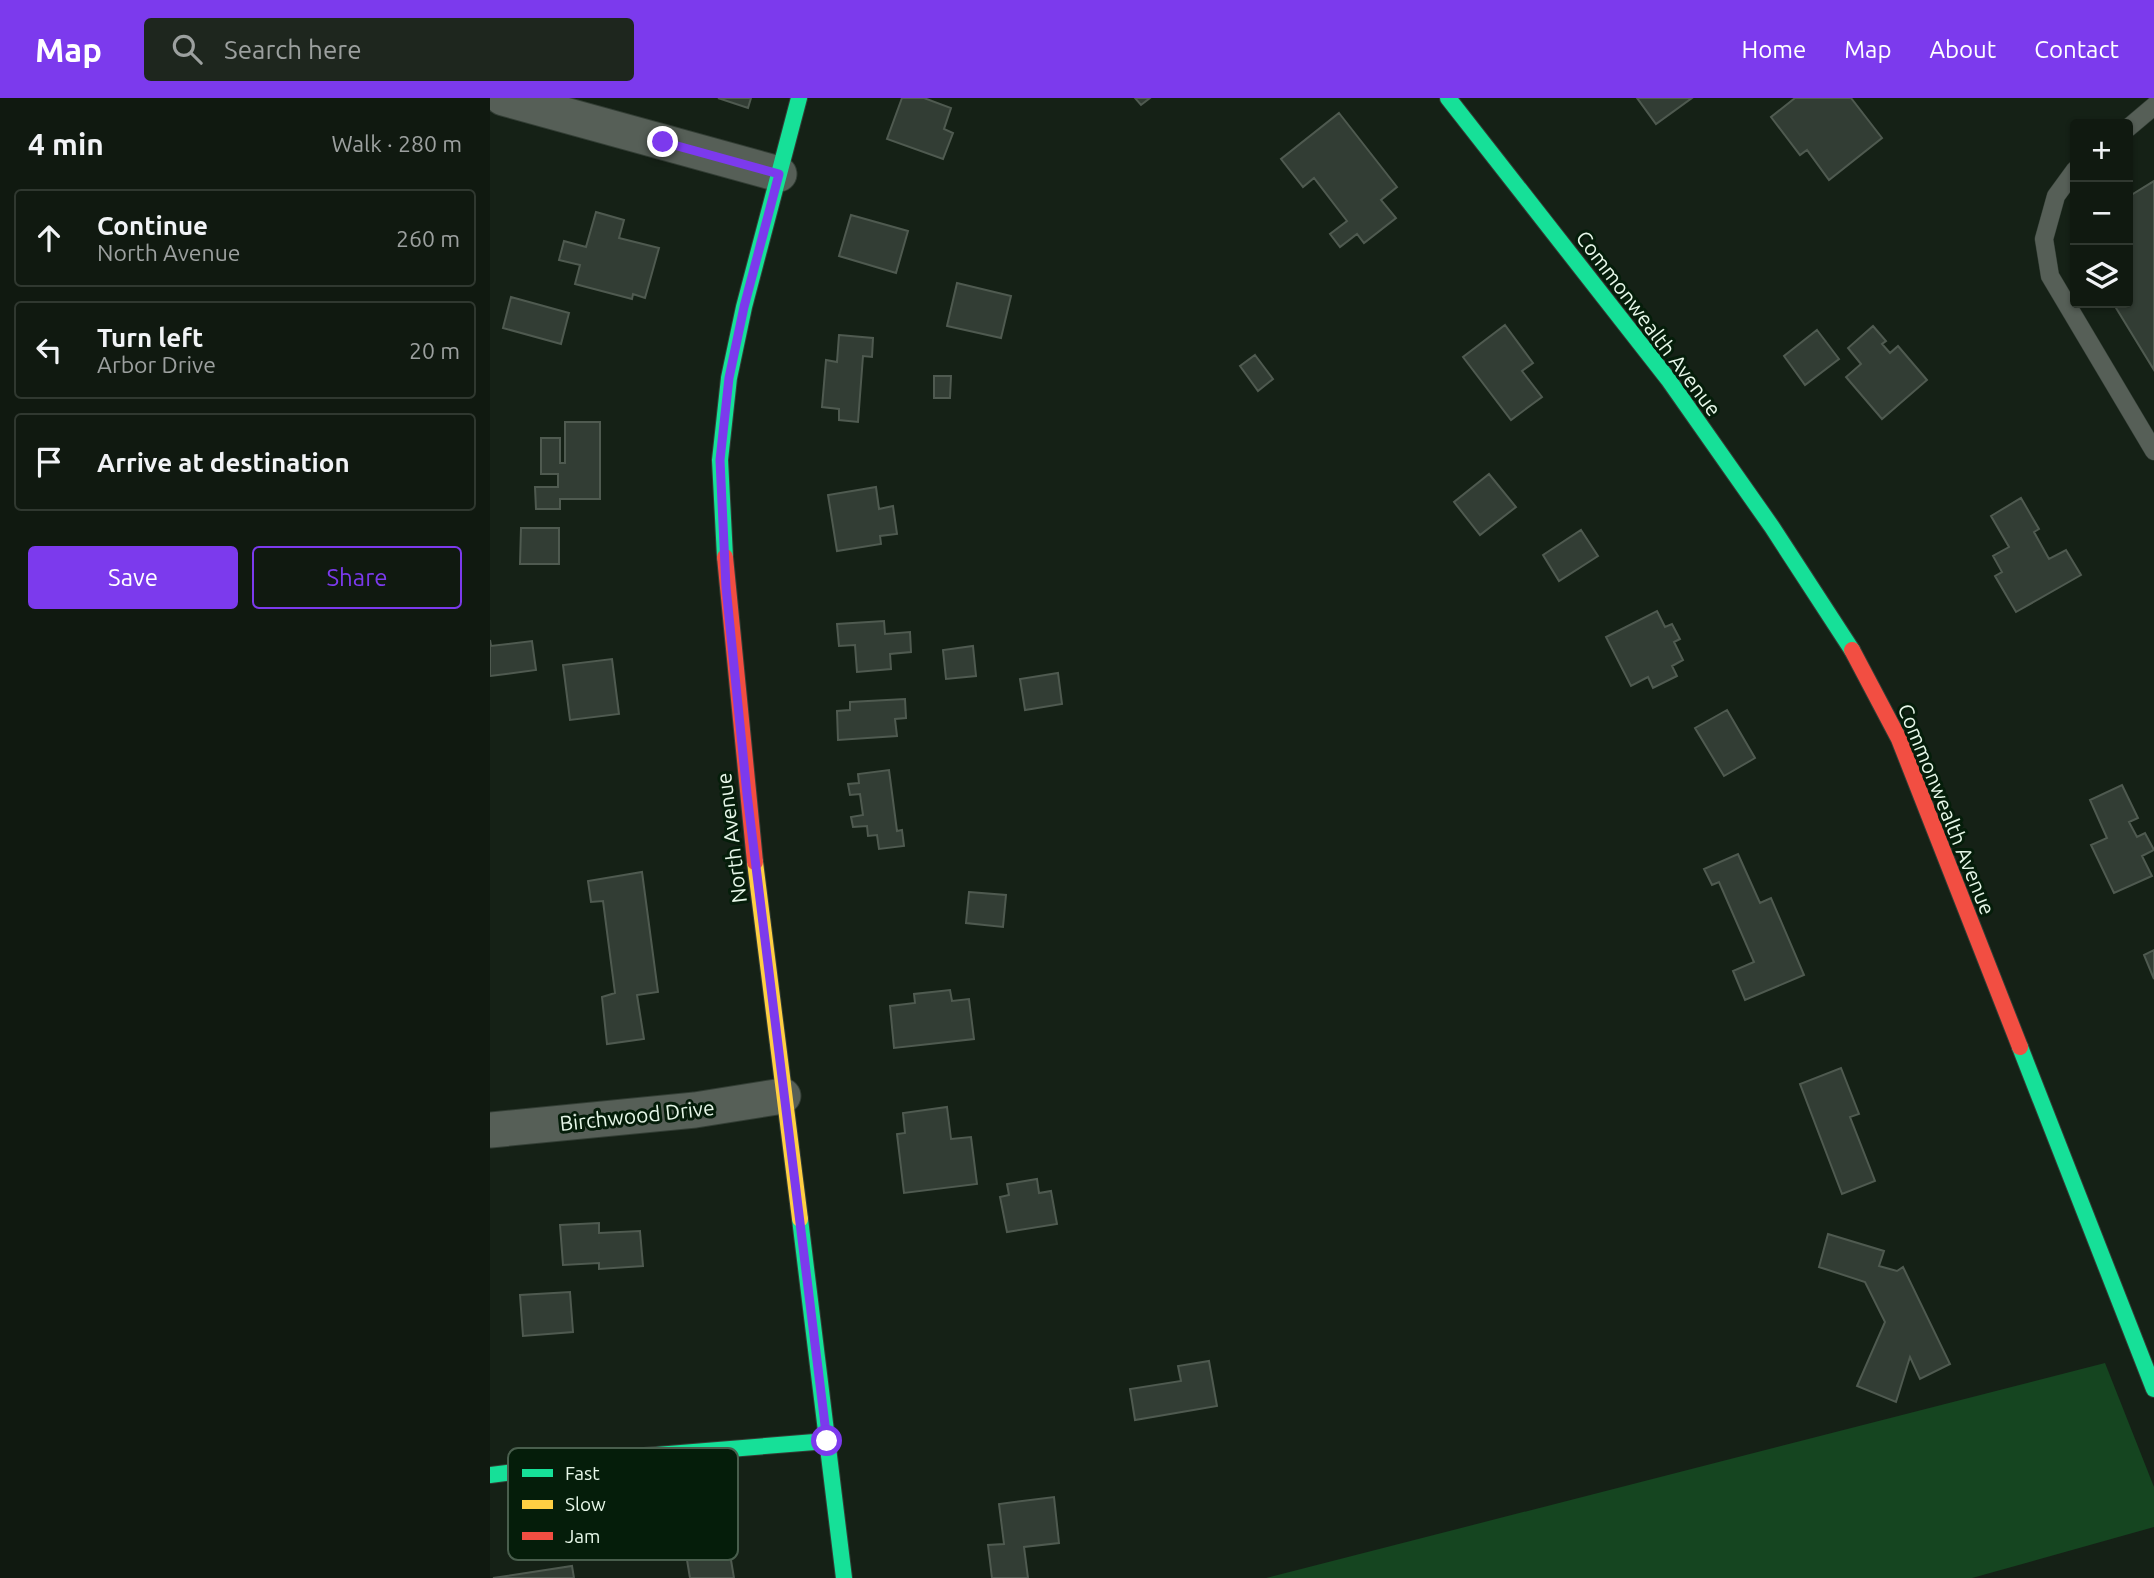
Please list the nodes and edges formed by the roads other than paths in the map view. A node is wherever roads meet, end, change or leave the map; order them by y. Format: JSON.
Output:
{"nodes":[{"id":1,"x":503,"y":98,"type":"edge"},
{"id":2,"x":799,"y":98,"type":"edge"},
{"id":3,"x":1448,"y":98,"type":"edge"},
{"id":4,"x":2154,"y":106,"type":"edge"},
{"id":5,"x":2133,"y":124,"type":"edge"},
{"id":6,"x":779,"y":174,"type":"junction"},
{"id":7,"x":2070,"y":177,"type":"edge"},
{"id":8,"x":2154,"y":451,"type":"edge"},
{"id":9,"x":783,"y":1096,"type":"junction"},
{"id":10,"x":490,"y":1130,"type":"edge"},
{"id":11,"x":2154,"y":1389,"type":"edge"},
{"id":12,"x":827,"y":1441,"type":"junction"},
{"id":13,"x":738,"y":1448,"type":"edge"},
{"id":14,"x":508,"y":1473,"type":"edge"},
{"id":15,"x":490,"y":1475,"type":"edge"},
{"id":16,"x":844,"y":1578,"type":"edge"}],
"edges":[{"from":1,"to":6,"type":"street"},
{"from":2,"to":6,"type":"street","name":"North Avenue"},
{"from":3,"to":11,"type":"street","name":"Commonwealth Avenue"},
{"from":4,"to":5,"type":"lane"},
{"from":6,"to":9,"type":"street","name":"North Avenue"},
{"from":7,"to":8,"type":"lane"},
{"from":9,"to":10,"type":"street","name":"Birchwood Drive"},
{"from":9,"to":12,"type":"street","name":"North Avenue"},
{"from":12,"to":13,"type":"street"},
{"from":12,"to":16,"type":"street","name":"North Avenue"},
{"from":14,"to":15,"type":"street"}]}
